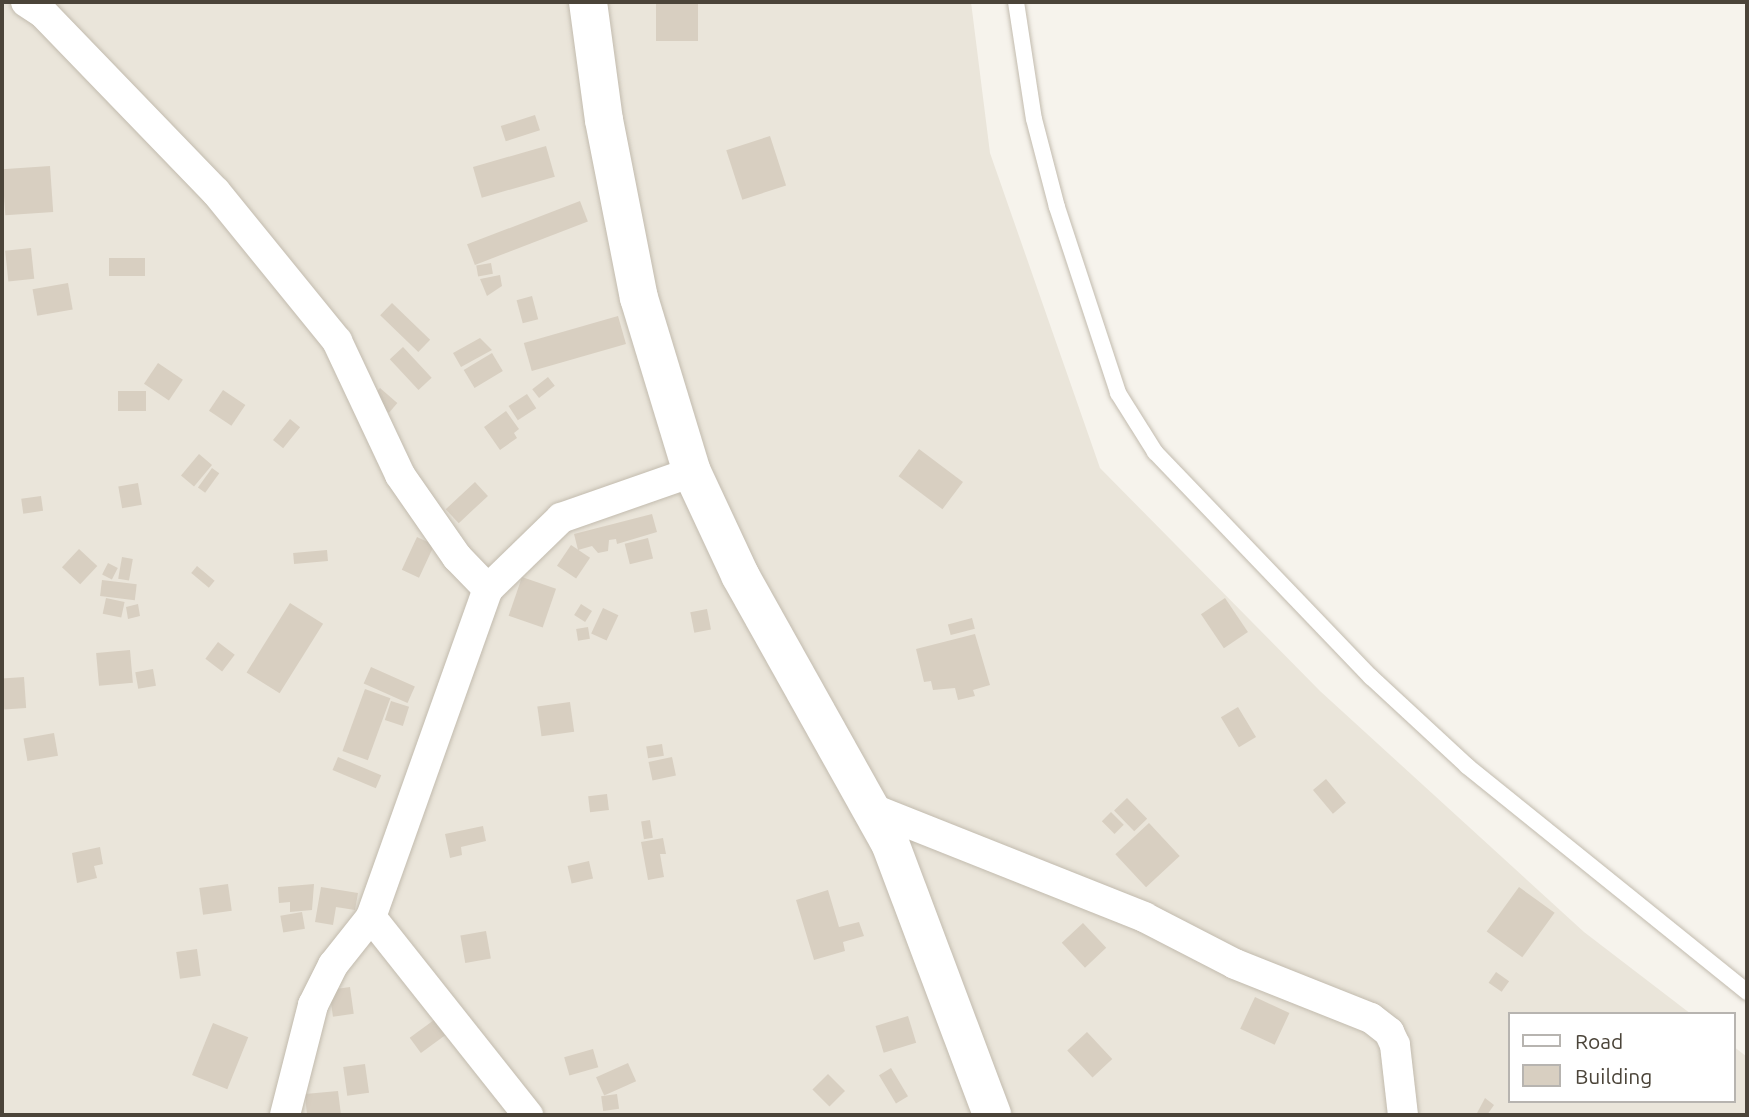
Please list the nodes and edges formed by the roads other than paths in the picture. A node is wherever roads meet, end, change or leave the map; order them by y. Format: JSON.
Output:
{"nodes":[{"id":1,"x":26,"y":2,"type":"edge"},
{"id":2,"x":588,"y":2,"type":"edge"},
{"id":3,"x":1016,"y":2,"type":"edge"},
{"id":4,"x":692,"y":472,"type":"junction"},
{"id":5,"x":488,"y":589,"type":"junction"},
{"id":6,"x":873,"y":809,"type":"junction"},
{"id":7,"x":371,"y":917,"type":"junction"},
{"id":8,"x":1747,"y":992,"type":"edge"},
{"id":9,"x":285,"y":1115,"type":"edge"},
{"id":10,"x":528,"y":1115,"type":"edge"},
{"id":11,"x":992,"y":1115,"type":"edge"},
{"id":12,"x":1404,"y":1115,"type":"edge"}],
"edges":[{"from":1,"to":5,"type":"street"},
{"from":2,"to":4,"type":"street"},
{"from":3,"to":8,"type":"lane"},
{"from":4,"to":5,"type":"street"},
{"from":4,"to":6,"type":"street"},
{"from":5,"to":7,"type":"street"},
{"from":6,"to":11,"type":"street"},
{"from":6,"to":12,"type":"street"},
{"from":7,"to":9,"type":"street"},
{"from":7,"to":10,"type":"street"}]}
